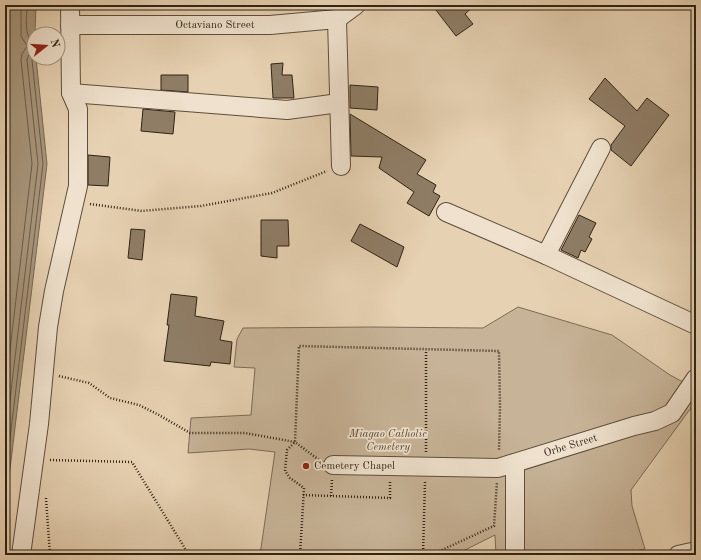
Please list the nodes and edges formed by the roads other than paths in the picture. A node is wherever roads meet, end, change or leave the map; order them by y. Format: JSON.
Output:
{"nodes":[{"id":1,"x":70,"y":5,"type":"edge"},
{"id":2,"x":356,"y":5,"type":"edge"},
{"id":3,"x":337,"y":18,"type":"junction"},
{"id":4,"x":70,"y":25,"type":"junction"},
{"id":5,"x":71,"y":93,"type":"junction"},
{"id":6,"x":339,"y":103,"type":"junction"},
{"id":7,"x":601,"y":148,"type":"dead end"},
{"id":8,"x":340,"y":166,"type":"road end"},
{"id":9,"x":446,"y":212,"type":"dead end"},
{"id":10,"x":546,"y":255,"type":"junction"},
{"id":11,"x":696,"y":325,"type":"edge"},
{"id":12,"x":696,"y":378,"type":"edge"},
{"id":13,"x":333,"y":465,"type":"road end"},
{"id":14,"x":507,"y":465,"type":"junction"},
{"id":15,"x":696,"y":551,"type":"edge"},
{"id":16,"x":21,"y":555,"type":"edge"},
{"id":17,"x":515,"y":555,"type":"edge"},
{"id":18,"x":678,"y":555,"type":"edge"}],
"edges":[{"from":1,"to":4,"type":"street"},
{"from":2,"to":3,"type":"street","name":"Octaviano Street"},
{"from":3,"to":4,"type":"street","name":"Octaviano Street"},
{"from":3,"to":6,"type":"street"},
{"from":4,"to":5,"type":"street"},
{"from":5,"to":6,"type":"street"},
{"from":5,"to":16,"type":"street"},
{"from":6,"to":8,"type":"street"},
{"from":7,"to":10,"type":"street"},
{"from":9,"to":10,"type":"street"},
{"from":10,"to":11,"type":"street"},
{"from":12,"to":14,"type":"street","name":"Orbe Street"},
{"from":13,"to":14,"type":"street","name":"Orbe Street"},
{"from":14,"to":17,"type":"street"},
{"from":15,"to":18,"type":"street"}]}
